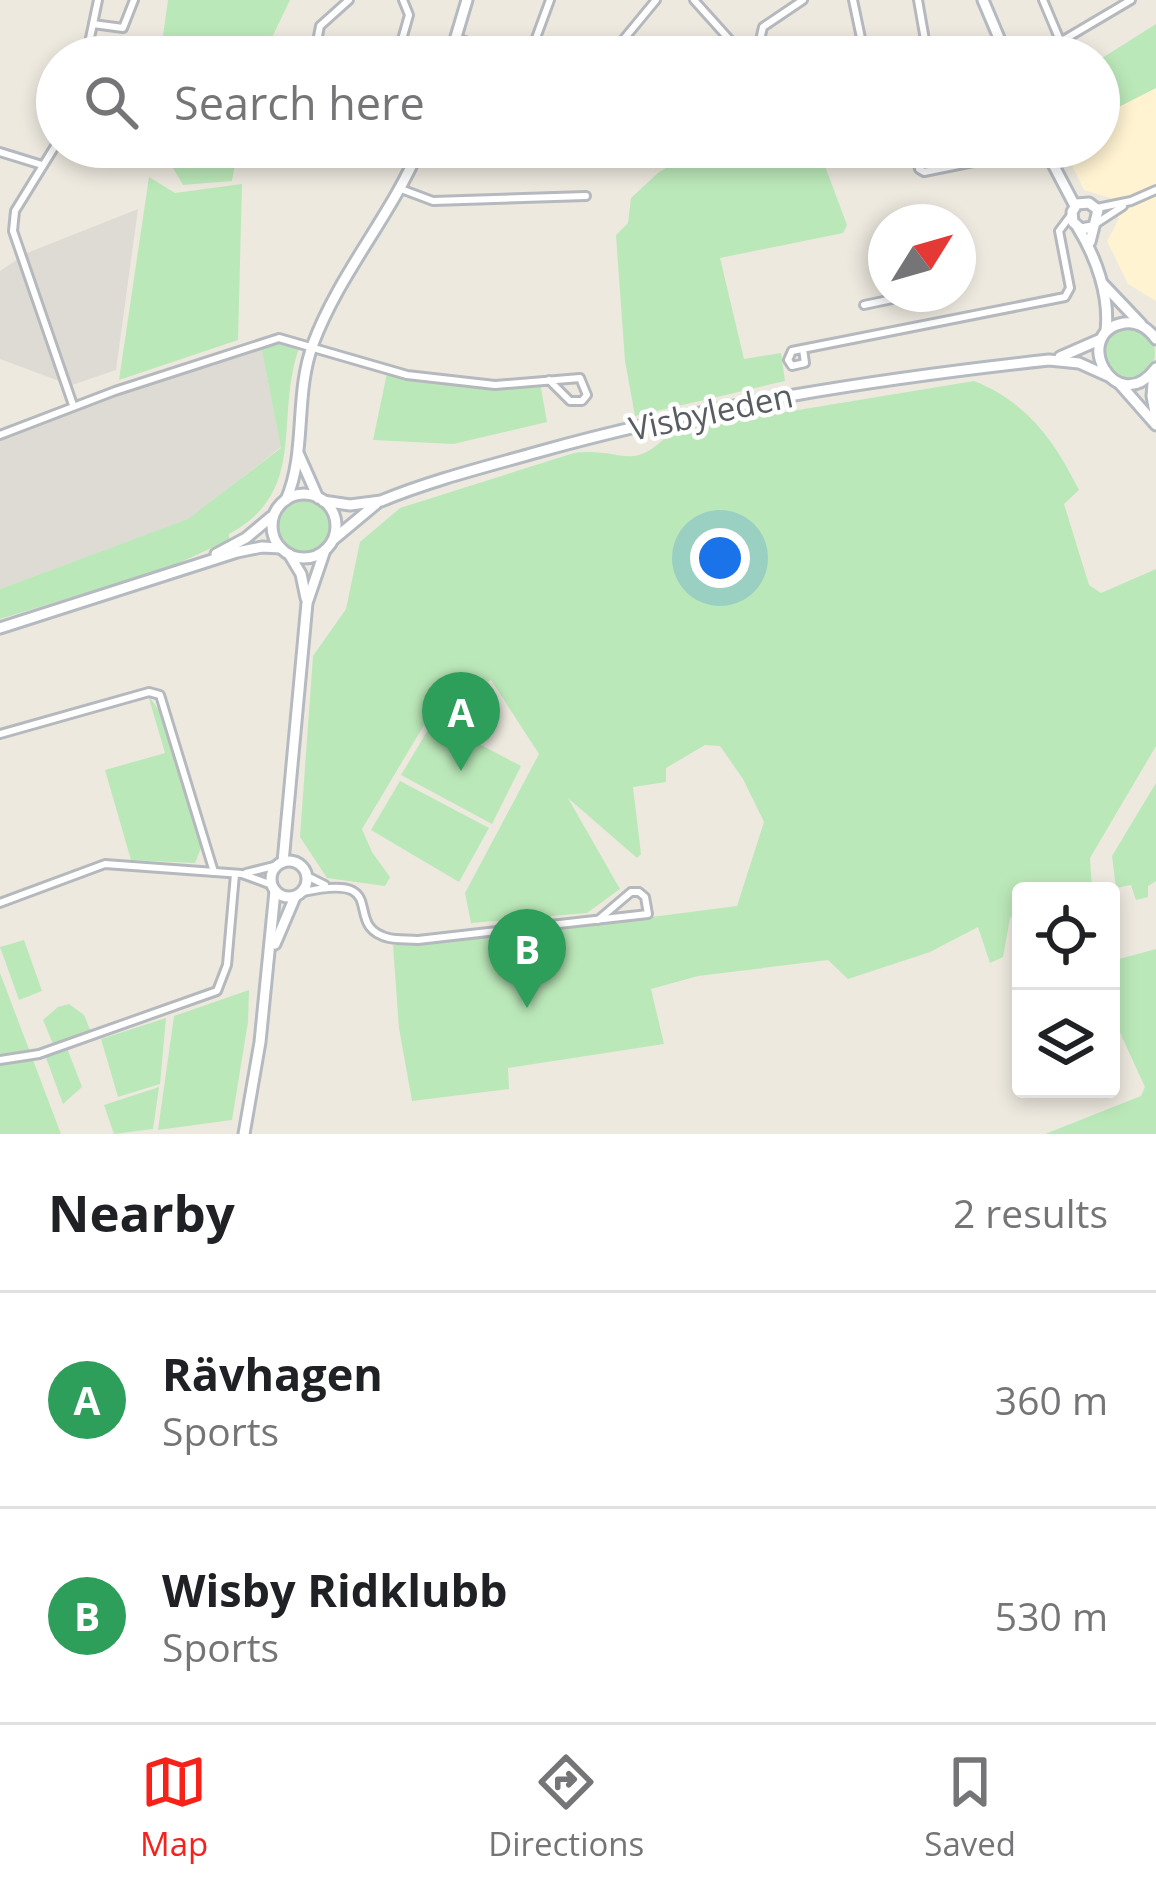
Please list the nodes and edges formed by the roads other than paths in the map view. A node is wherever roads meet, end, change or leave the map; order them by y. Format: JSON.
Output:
{"nodes":[{"id":1,"x":98,"y":0,"type":"edge"},
{"id":2,"x":134,"y":0,"type":"edge"},
{"id":3,"x":349,"y":0,"type":"edge"},
{"id":4,"x":404,"y":0,"type":"edge"},
{"id":5,"x":467,"y":0,"type":"edge"},
{"id":6,"x":550,"y":0,"type":"edge"},
{"id":7,"x":656,"y":0,"type":"edge"},
{"id":8,"x":694,"y":0,"type":"edge"},
{"id":9,"x":802,"y":0,"type":"edge"},
{"id":10,"x":853,"y":0,"type":"edge"},
{"id":11,"x":918,"y":0,"type":"edge"},
{"id":12,"x":983,"y":0,"type":"edge"},
{"id":13,"x":1043,"y":0,"type":"edge"},
{"id":14,"x":1131,"y":0,"type":"edge"},
{"id":15,"x":788,"y":4,"type":"edge"},
{"id":16,"x":1118,"y":4,"type":"edge"},
{"id":17,"x":93,"y":25,"type":"junction"},
{"id":18,"x":91,"y":36,"type":"edge"},
{"id":19,"x":318,"y":36,"type":"edge"},
{"id":20,"x":403,"y":36,"type":"edge"},
{"id":21,"x":456,"y":36,"type":"edge"},
{"id":22,"x":537,"y":36,"type":"edge"},
{"id":23,"x":626,"y":36,"type":"edge"},
{"id":24,"x":726,"y":36,"type":"edge"},
{"id":25,"x":761,"y":36,"type":"edge"},
{"id":26,"x":861,"y":36,"type":"edge"},
{"id":27,"x":924,"y":36,"type":"edge"},
{"id":28,"x":998,"y":36,"type":"edge"},
{"id":29,"x":1058,"y":36,"type":"edge"},
{"id":30,"x":1069,"y":36,"type":"edge"},
{"id":31,"x":0,"y":152,"type":"edge"},
{"id":32,"x":36,"y":164,"type":"edge"},
{"id":33,"x":42,"y":168,"type":"edge"},
{"id":34,"x":410,"y":168,"type":"edge"},
{"id":35,"x":1054,"y":168,"type":"edge"},
{"id":36,"x":401,"y":188,"type":"junction"},
{"id":37,"x":1156,"y":190,"type":"edge"},
{"id":38,"x":586,"y":196,"type":"dead end"},
{"id":39,"x":1131,"y":201,"type":"junction"},
{"id":40,"x":1080,"y":214,"type":"junction"},
{"id":41,"x":1094,"y":225,"type":"junction"},
{"id":42,"x":1090,"y":248,"type":"junction"},
{"id":43,"x":1100,"y":280,"type":"junction"},
{"id":44,"x":868,"y":304,"type":"edge"},
{"id":45,"x":864,"y":305,"type":"dead end"},
{"id":46,"x":1151,"y":333,"type":"edge"},
{"id":47,"x":1104,"y":336,"type":"junction"},
{"id":48,"x":313,"y":345,"type":"junction"},
{"id":49,"x":803,"y":349,"type":"dead end"},
{"id":50,"x":1049,"y":361,"type":"junction"},
{"id":51,"x":1155,"y":369,"type":"edge"},
{"id":52,"x":1108,"y":376,"type":"junction"},
{"id":53,"x":549,"y":380,"type":"junction"},
{"id":54,"x":1119,"y":382,"type":"junction"},
{"id":55,"x":74,"y":406,"type":"junction"},
{"id":56,"x":1156,"y":422,"type":"edge"},
{"id":57,"x":0,"y":435,"type":"edge"},
{"id":58,"x":297,"y":450,"type":"junction"},
{"id":59,"x":321,"y":499,"type":"junction"},
{"id":60,"x":286,"y":500,"type":"junction"},
{"id":61,"x":381,"y":501,"type":"junction"},
{"id":62,"x":275,"y":513,"type":"junction"},
{"id":63,"x":328,"y":545,"type":"junction"},
{"id":64,"x":285,"y":551,"type":"junction"},
{"id":65,"x":197,"y":564,"type":"junction"},
{"id":66,"x":307,"y":603,"type":"junction"},
{"id":67,"x":0,"y":628,"type":"edge"},
{"id":68,"x":0,"y":734,"type":"edge"},
{"id":69,"x":285,"y":810,"type":"junction"},
{"id":70,"x":281,"y":864,"type":"junction"},
{"id":71,"x":305,"y":871,"type":"junction"},
{"id":72,"x":214,"y":872,"type":"junction"},
{"id":73,"x":238,"y":874,"type":"junction"},
{"id":74,"x":328,"y":886,"type":"junction"},
{"id":75,"x":273,"y":888,"type":"junction"},
{"id":76,"x":299,"y":895,"type":"junction"},
{"id":77,"x":0,"y":903,"type":"edge"},
{"id":78,"x":598,"y":920,"type":"junction"},
{"id":79,"x":269,"y":961,"type":"junction"},
{"id":80,"x":0,"y":1060,"type":"edge"},
{"id":81,"x":244,"y":1134,"type":"edge"}],
"edges":[{"from":1,"to":17,"type":"street"},
{"from":2,"to":17,"type":"street"},
{"from":3,"to":19,"type":"street"},
{"from":4,"to":20,"type":"street"},
{"from":5,"to":21,"type":"main road"},
{"from":6,"to":22,"type":"street"},
{"from":7,"to":23,"type":"street"},
{"from":8,"to":24,"type":"street"},
{"from":9,"to":15,"type":"street"},
{"from":10,"to":26,"type":"street"},
{"from":11,"to":27,"type":"street"},
{"from":12,"to":28,"type":"main road"},
{"from":13,"to":29,"type":"street"},
{"from":14,"to":16,"type":"street"},
{"from":15,"to":25,"type":"street"},
{"from":16,"to":30,"type":"street"},
{"from":17,"to":18,"type":"street"},
{"from":31,"to":32,"type":"street"},
{"from":33,"to":55,"type":"street"},
{"from":34,"to":36,"type":"main road"},
{"from":35,"to":40,"type":"main road"},
{"from":36,"to":38,"type":"street"},
{"from":36,"to":48,"type":"main road"},
{"from":37,"to":39,"type":"street"},
{"from":39,"to":40,"type":"street"},
{"from":39,"to":41,"type":"street"},
{"from":40,"to":41,"type":"main road"},
{"from":40,"to":41,"type":"main road"},
{"from":40,"to":42,"type":"main road"},
{"from":40,"to":49,"type":"street"},
{"from":41,"to":42,"type":"main road"},
{"from":42,"to":43,"type":"main road"},
{"from":43,"to":46,"type":"main road"},
{"from":43,"to":47,"type":"main road"},
{"from":44,"to":45,"type":"street"},
{"from":46,"to":47,"type":"main road","name":"Visbyleden"},
{"from":47,"to":50,"type":"main road","name":"Visbyleden"},
{"from":47,"to":52,"type":"main road"},
{"from":48,"to":53,"type":"street"},
{"from":48,"to":55,"type":"street"},
{"from":48,"to":58,"type":"main road"},
{"from":50,"to":52,"type":"main road","name":"Visbyleden"},
{"from":50,"to":61,"type":"main road","name":"Visbyleden"},
{"from":51,"to":54,"type":"main road"},
{"from":51,"to":56,"type":"main road"},
{"from":52,"to":54,"type":"main road","name":"Visbyleden"},
{"from":53,"to":53,"type":"street"},
{"from":54,"to":56,"type":"main road"},
{"from":55,"to":57,"type":"street"},
{"from":58,"to":59,"type":"main road"},
{"from":58,"to":60,"type":"main road"},
{"from":59,"to":60,"type":"main road"},
{"from":59,"to":61,"type":"main road","name":"Visbyleden"},
{"from":59,"to":63,"type":"main road"},
{"from":60,"to":62,"type":"main road"},
{"from":61,"to":63,"type":"main road","name":"Visbyleden"},
{"from":62,"to":64,"type":"main road"},
{"from":62,"to":65,"type":"main road"},
{"from":63,"to":64,"type":"main road"},
{"from":63,"to":66,"type":"main road"},
{"from":64,"to":65,"type":"main road"},
{"from":64,"to":66,"type":"main road"},
{"from":65,"to":67,"type":"main road"},
{"from":66,"to":69,"type":"main road"},
{"from":68,"to":72,"type":"street"},
{"from":69,"to":70,"type":"main road"},
{"from":69,"to":71,"type":"main road"},
{"from":70,"to":71,"type":"main road"},
{"from":70,"to":73,"type":"street"},
{"from":70,"to":75,"type":"main road"},
{"from":71,"to":74,"type":"street"},
{"from":71,"to":76,"type":"main road"},
{"from":72,"to":73,"type":"street"},
{"from":72,"to":77,"type":"street"},
{"from":73,"to":75,"type":"street"},
{"from":73,"to":80,"type":"street"},
{"from":74,"to":76,"type":"street"},
{"from":74,"to":78,"type":"street"},
{"from":75,"to":76,"type":"main road"},
{"from":75,"to":79,"type":"main road"},
{"from":76,"to":79,"type":"main road"},
{"from":78,"to":78,"type":"street"},
{"from":79,"to":81,"type":"main road"}]}
